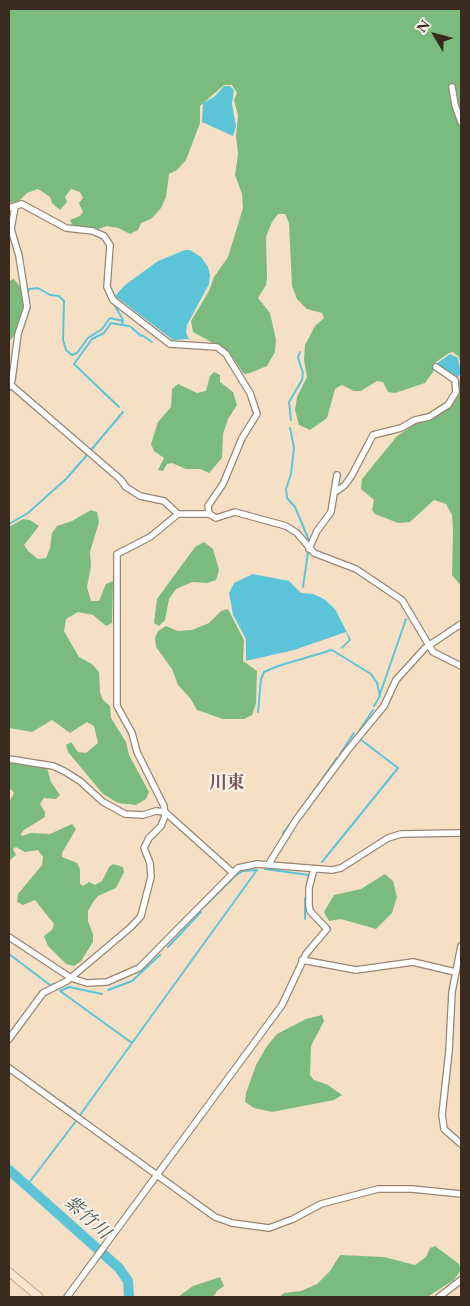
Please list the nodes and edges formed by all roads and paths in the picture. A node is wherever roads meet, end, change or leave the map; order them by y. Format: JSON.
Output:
{"nodes":[{"id":1,"x":452,"y":87,"type":"dead end"},
{"id":2,"x":461,"y":122,"type":"edge"},
{"id":3,"x":12,"y":208,"type":"edge"},
{"id":4,"x":436,"y":367,"type":"dead end"},
{"id":5,"x":10,"y":386,"type":"edge"},
{"id":6,"x":376,"y":429,"type":"dead end"},
{"id":7,"x":372,"y":435,"type":"junction"},
{"id":8,"x":337,"y":475,"type":"dead end"},
{"id":9,"x":334,"y":493,"type":"junction"},
{"id":10,"x":178,"y":514,"type":"junction"},
{"id":11,"x":208,"y":514,"type":"junction"},
{"id":12,"x":309,"y":549,"type":"junction"},
{"id":13,"x":461,"y":624,"type":"edge"},
{"id":14,"x":428,"y":646,"type":"junction"},
{"id":15,"x":461,"y":666,"type":"edge"},
{"id":16,"x":9,"y":759,"type":"edge"},
{"id":17,"x":165,"y":812,"type":"junction"},
{"id":18,"x":461,"y":833,"type":"edge"},
{"id":19,"x":268,"y":865,"type":"junction"},
{"id":20,"x":314,"y":869,"type":"junction"},
{"id":21,"x":232,"y":872,"type":"junction"},
{"id":22,"x":9,"y":937,"type":"edge"},
{"id":23,"x":461,"y":946,"type":"edge"},
{"id":24,"x":302,"y":960,"type":"junction"},
{"id":25,"x":455,"y":972,"type":"junction"},
{"id":26,"x":71,"y":978,"type":"junction"},
{"id":27,"x":9,"y":1039,"type":"edge"},
{"id":28,"x":9,"y":1068,"type":"edge"},
{"id":29,"x":461,"y":1144,"type":"edge"},
{"id":30,"x":158,"y":1176,"type":"junction"},
{"id":31,"x":461,"y":1194,"type":"edge"},
{"id":32,"x":9,"y":1272,"type":"edge"},
{"id":33,"x":461,"y":1280,"type":"edge"},
{"id":34,"x":40,"y":1297,"type":"edge"},
{"id":35,"x":68,"y":1297,"type":"edge"},
{"id":36,"x":439,"y":1297,"type":"edge"}],
"edges":[{"from":1,"to":2,"type":"street"},
{"from":3,"to":5,"type":"street"},
{"from":3,"to":11,"type":"street"},
{"from":4,"to":7,"type":"street"},
{"from":5,"to":10,"type":"street"},
{"from":6,"to":7,"type":"street"},
{"from":7,"to":9,"type":"street"},
{"from":8,"to":9,"type":"street"},
{"from":9,"to":12,"type":"street"},
{"from":10,"to":11,"type":"street"},
{"from":10,"to":17,"type":"street"},
{"from":11,"to":12,"type":"street"},
{"from":12,"to":14,"type":"street"},
{"from":13,"to":14,"type":"street"},
{"from":14,"to":15,"type":"street"},
{"from":14,"to":19,"type":"street"},
{"from":16,"to":17,"type":"street"},
{"from":17,"to":21,"type":"street"},
{"from":17,"to":26,"type":"street"},
{"from":18,"to":20,"type":"street"},
{"from":19,"to":20,"type":"street"},
{"from":19,"to":21,"type":"street"},
{"from":20,"to":24,"type":"street"},
{"from":21,"to":26,"type":"street"},
{"from":22,"to":26,"type":"street"},
{"from":23,"to":25,"type":"street"},
{"from":24,"to":25,"type":"street"},
{"from":24,"to":30,"type":"street"},
{"from":25,"to":29,"type":"street"},
{"from":26,"to":27,"type":"street"},
{"from":28,"to":30,"type":"street"},
{"from":30,"to":31,"type":"street"},
{"from":30,"to":35,"type":"street"},
{"from":32,"to":34,"type":"main road"},
{"from":33,"to":36,"type":"street"}]}
